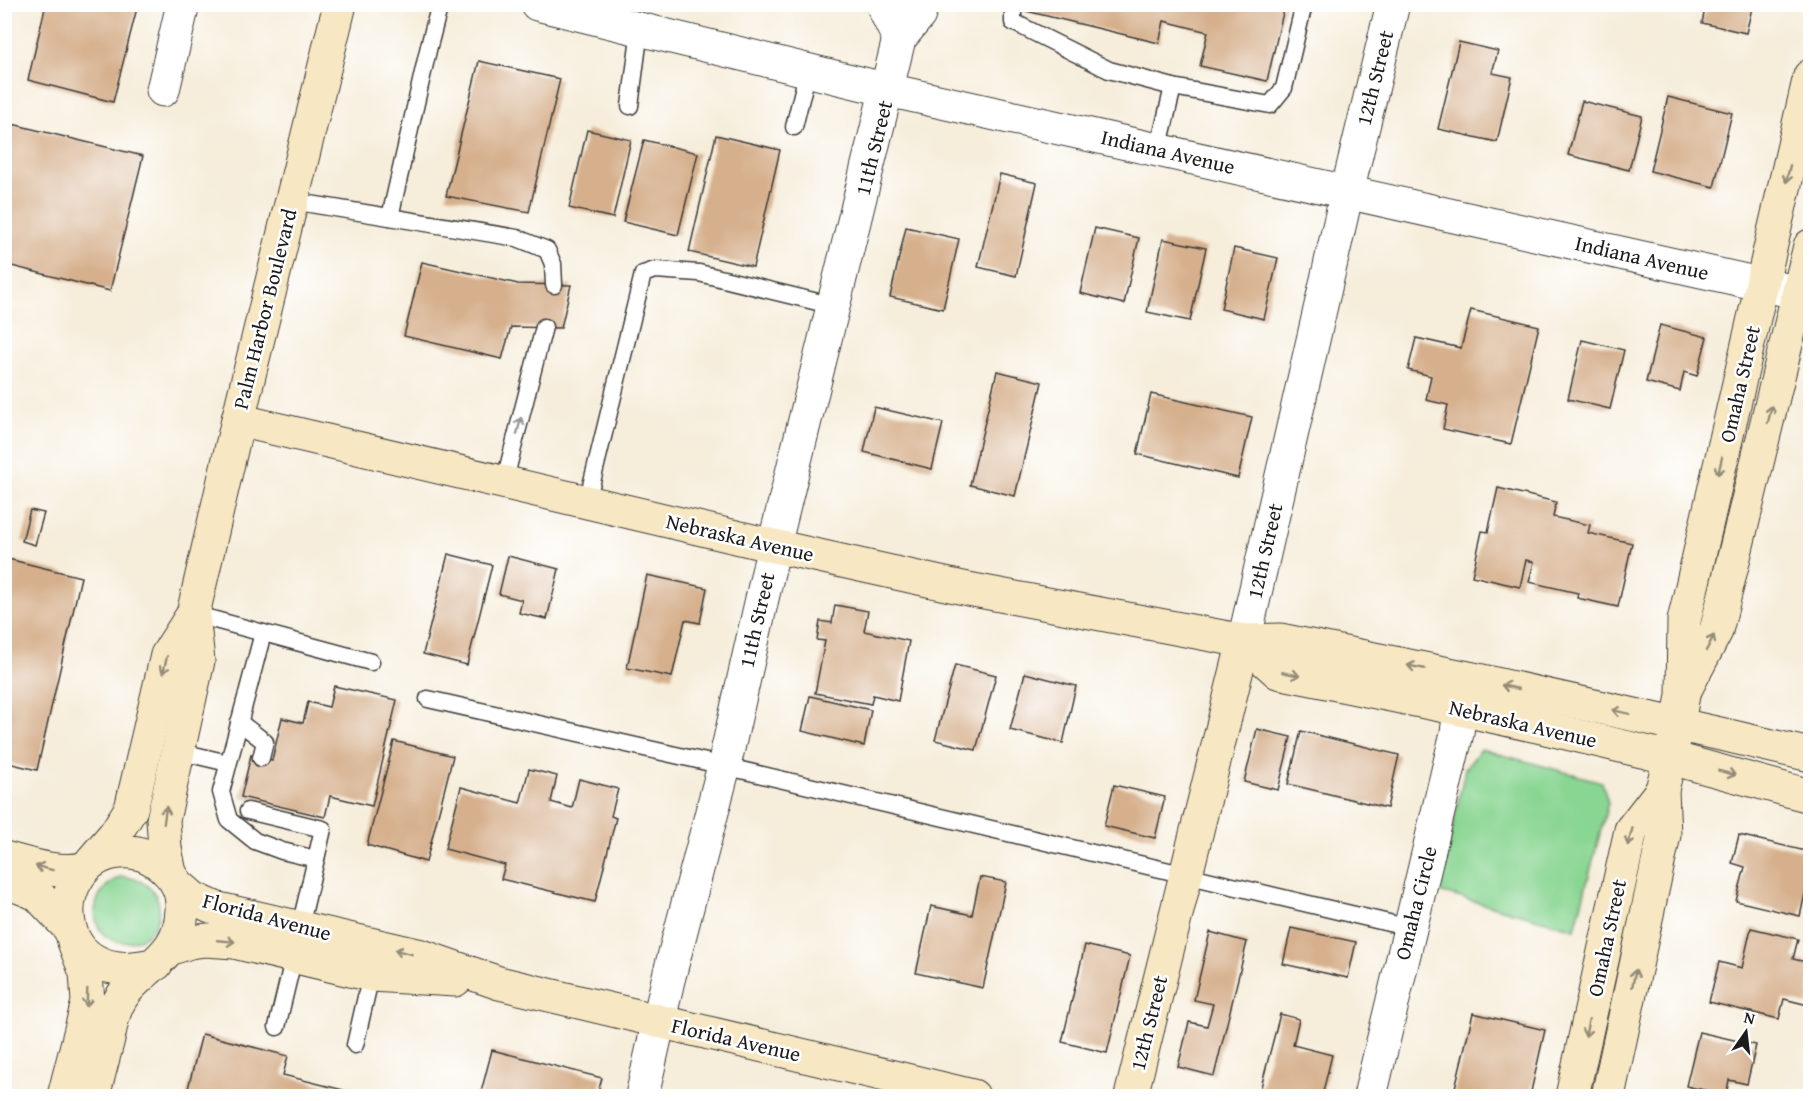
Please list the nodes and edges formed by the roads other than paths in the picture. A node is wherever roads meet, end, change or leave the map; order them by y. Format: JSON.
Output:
{"nodes":[{"id":1,"x":183,"y":4,"type":"edge"},
{"id":2,"x":340,"y":4,"type":"edge"},
{"id":3,"x":440,"y":4,"type":"edge"},
{"id":4,"x":537,"y":4,"type":"edge"},
{"id":5,"x":885,"y":4,"type":"edge"},
{"id":6,"x":922,"y":4,"type":"edge"},
{"id":7,"x":1013,"y":4,"type":"edge"},
{"id":8,"x":1304,"y":4,"type":"edge"},
{"id":9,"x":1393,"y":4,"type":"edge"},
{"id":10,"x":573,"y":9,"type":"edge"},
{"id":11,"x":640,"y":29,"type":"junction"},
{"id":12,"x":899,"y":39,"type":"junction"},
{"id":13,"x":808,"y":70,"type":"junction"},
{"id":14,"x":1810,"y":76,"type":"edge"},
{"id":15,"x":1173,"y":87,"type":"junction"},
{"id":16,"x":163,"y":90,"type":"dead end"},
{"id":17,"x":888,"y":90,"type":"junction"},
{"id":18,"x":630,"y":106,"type":"dead end"},
{"id":19,"x":794,"y":127,"type":"dead end"},
{"id":20,"x":1158,"y":150,"type":"junction"},
{"id":21,"x":1347,"y":192,"type":"junction"},
{"id":22,"x":292,"y":201,"type":"junction"},
{"id":23,"x":390,"y":217,"type":"junction"},
{"id":24,"x":1810,"y":246,"type":"edge"},
{"id":25,"x":554,"y":285,"type":"dead end"},
{"id":26,"x":1763,"y":285,"type":"junction"},
{"id":27,"x":1800,"y":293,"type":"junction"},
{"id":28,"x":834,"y":306,"type":"junction"},
{"id":29,"x":544,"y":327,"type":"dead end"},
{"id":30,"x":238,"y":420,"type":"junction"},
{"id":31,"x":504,"y":483,"type":"junction"},
{"id":32,"x":587,"y":502,"type":"junction"},
{"id":33,"x":774,"y":546,"type":"junction"},
{"id":34,"x":193,"y":614,"type":"junction"},
{"id":35,"x":263,"y":633,"type":"junction"},
{"id":36,"x":1244,"y":641,"type":"junction"},
{"id":37,"x":371,"y":662,"type":"dead end"},
{"id":38,"x":428,"y":699,"type":"dead end"},
{"id":39,"x":1460,"y":709,"type":"junction"},
{"id":40,"x":1681,"y":710,"type":"junction"},
{"id":41,"x":239,"y":722,"type":"junction"},
{"id":42,"x":177,"y":751,"type":"junction"},
{"id":43,"x":1810,"y":755,"type":"edge"},
{"id":44,"x":261,"y":758,"type":"dead end"},
{"id":45,"x":1671,"y":758,"type":"junction"},
{"id":46,"x":228,"y":763,"type":"junction"},
{"id":47,"x":724,"y":766,"type":"junction"},
{"id":48,"x":1662,"y":790,"type":"junction"},
{"id":49,"x":1810,"y":796,"type":"edge"},
{"id":50,"x":243,"y":832,"type":"junction"},
{"id":51,"x":4,"y":858,"type":"edge"},
{"id":52,"x":315,"y":859,"type":"junction"},
{"id":53,"x":88,"y":865,"type":"junction"},
{"id":54,"x":1186,"y":875,"type":"junction"},
{"id":55,"x":173,"y":879,"type":"junction"},
{"id":56,"x":4,"y":883,"type":"edge"},
{"id":57,"x":1410,"y":928,"type":"junction"},
{"id":58,"x":72,"y":935,"type":"junction"},
{"id":59,"x":297,"y":942,"type":"junction"},
{"id":60,"x":163,"y":957,"type":"junction"},
{"id":61,"x":371,"y":975,"type":"junction"},
{"id":62,"x":498,"y":983,"type":"junction"},
{"id":63,"x":659,"y":1022,"type":"junction"},
{"id":64,"x":277,"y":1027,"type":"dead end"},
{"id":65,"x":355,"y":1045,"type":"dead end"},
{"id":66,"x":64,"y":1096,"type":"edge"},
{"id":67,"x":93,"y":1096,"type":"edge"},
{"id":68,"x":642,"y":1096,"type":"edge"},
{"id":69,"x":973,"y":1096,"type":"edge"},
{"id":70,"x":1131,"y":1096,"type":"edge"},
{"id":71,"x":1370,"y":1096,"type":"edge"},
{"id":72,"x":1572,"y":1096,"type":"edge"},
{"id":73,"x":1608,"y":1096,"type":"edge"}],
"edges":[{"from":1,"to":16,"type":"street"},
{"from":2,"to":22,"type":"main road","name":"Palm Harbor Boulevard"},
{"from":3,"to":23,"type":"lane"},
{"from":4,"to":10,"type":"street","name":"Indiana Avenue"},
{"from":5,"to":12,"type":"street"},
{"from":6,"to":12,"type":"street","name":"11th Street"},
{"from":7,"to":15,"type":"lane"},
{"from":8,"to":15,"type":"lane"},
{"from":9,"to":21,"type":"street","name":"12th Street"},
{"from":10,"to":11,"type":"street","name":"Indiana Avenue"},
{"from":11,"to":13,"type":"street","name":"Indiana Avenue"},
{"from":11,"to":18,"type":"lane"},
{"from":12,"to":17,"type":"street","name":"11th Street"},
{"from":13,"to":17,"type":"street","name":"Indiana Avenue"},
{"from":13,"to":19,"type":"lane"},
{"from":14,"to":26,"type":"main road","name":"Omaha Street","one_way":true},
{"from":15,"to":20,"type":"lane"},
{"from":17,"to":20,"type":"street","name":"Indiana Avenue"},
{"from":17,"to":28,"type":"street","name":"11th Street"},
{"from":20,"to":21,"type":"street","name":"Indiana Avenue"},
{"from":21,"to":26,"type":"street","name":"Indiana Avenue"},
{"from":21,"to":36,"type":"street","name":"12th Street"},
{"from":22,"to":23,"type":"lane"},
{"from":22,"to":30,"type":"main road","name":"Palm Harbor Boulevard"},
{"from":23,"to":25,"type":"lane"},
{"from":24,"to":27,"type":"main road","name":"Omaha Street"},
{"from":26,"to":27,"type":"street","name":"Indiana Avenue"},
{"from":26,"to":40,"type":"main road","name":"Omaha Street","one_way":true},
{"from":40,"to":27,"type":"main road","name":"Omaha Street","one_way":true},
{"from":28,"to":32,"type":"lane"},
{"from":28,"to":33,"type":"street","name":"11th Street"},
{"from":31,"to":29,"type":"lane","one_way":true},
{"from":30,"to":31,"type":"main road","name":"Nebraska Avenue"},
{"from":30,"to":34,"type":"main road","name":"Palm Harbor Boulevard"},
{"from":31,"to":32,"type":"main road","name":"Nebraska Avenue"},
{"from":32,"to":33,"type":"main road","name":"Nebraska Avenue"},
{"from":33,"to":36,"type":"main road","name":"Nebraska Avenue"},
{"from":33,"to":47,"type":"street","name":"11th Street"},
{"from":34,"to":35,"type":"lane"},
{"from":34,"to":42,"type":"main road","name":"Palm Harbor Boulevard"},
{"from":34,"to":53,"type":"main road","name":"Palm Harbor Boulevard","one_way":true},
{"from":35,"to":37,"type":"lane"},
{"from":35,"to":41,"type":"lane"},
{"from":36,"to":39,"type":"main road","name":"Nebraska Avenue","one_way":true},
{"from":40,"to":36,"type":"main road","name":"Nebraska Avenue","one_way":true},
{"from":36,"to":54,"type":"main road","name":"12th Street"},
{"from":38,"to":47,"type":"lane"},
{"from":39,"to":45,"type":"main road","name":"Nebraska Avenue"},
{"from":39,"to":57,"type":"street","name":"Omaha Circle"},
{"from":40,"to":43,"type":"main road","name":"Nebraska Avenue"},
{"from":40,"to":45,"type":"main road","name":"Omaha Street"},
{"from":41,"to":44,"type":"lane"},
{"from":41,"to":46,"type":"lane"},
{"from":42,"to":46,"type":"lane"},
{"from":55,"to":42,"type":"main road","name":"Palm Harbor Boulevard","one_way":true},
{"from":45,"to":48,"type":"main road","name":"Omaha Street"},
{"from":45,"to":49,"type":"main road","name":"Nebraska Avenue","one_way":true},
{"from":46,"to":50,"type":"lane"},
{"from":47,"to":54,"type":"lane"},
{"from":47,"to":63,"type":"street","name":"11th Street"},
{"from":48,"to":72,"type":"main road","name":"Omaha Street","one_way":true},
{"from":73,"to":48,"type":"main road","name":"Omaha Street","one_way":true},
{"from":50,"to":52,"type":"lane"},
{"from":50,"to":52,"type":"lane"},
{"from":53,"to":51,"type":"main road","one_way":true},
{"from":52,"to":59,"type":"lane"},
{"from":53,"to":55,"type":"main road"},
{"from":53,"to":58,"type":"main road"},
{"from":54,"to":57,"type":"lane"},
{"from":54,"to":70,"type":"main road","name":"12th Street"},
{"from":55,"to":59,"type":"main road","name":"Florida Avenue"},
{"from":55,"to":60,"type":"main road"},
{"from":56,"to":58,"type":"main road"},
{"from":57,"to":71,"type":"street","name":"Omaha Circle"},
{"from":58,"to":60,"type":"main road"},
{"from":58,"to":66,"type":"main road","one_way":true},
{"from":60,"to":59,"type":"main road","name":"Florida Avenue","one_way":true},
{"from":59,"to":61,"type":"main road","name":"Florida Avenue"},
{"from":62,"to":59,"type":"main road","name":"Florida Avenue","one_way":true},
{"from":59,"to":64,"type":"lane"},
{"from":60,"to":67,"type":"main road"},
{"from":61,"to":62,"type":"main road","name":"Florida Avenue"},
{"from":61,"to":65,"type":"lane"},
{"from":62,"to":63,"type":"main road","name":"Florida Avenue"},
{"from":63,"to":68,"type":"street","name":"11th Street"},
{"from":63,"to":69,"type":"main road","name":"Florida Avenue"}]}
